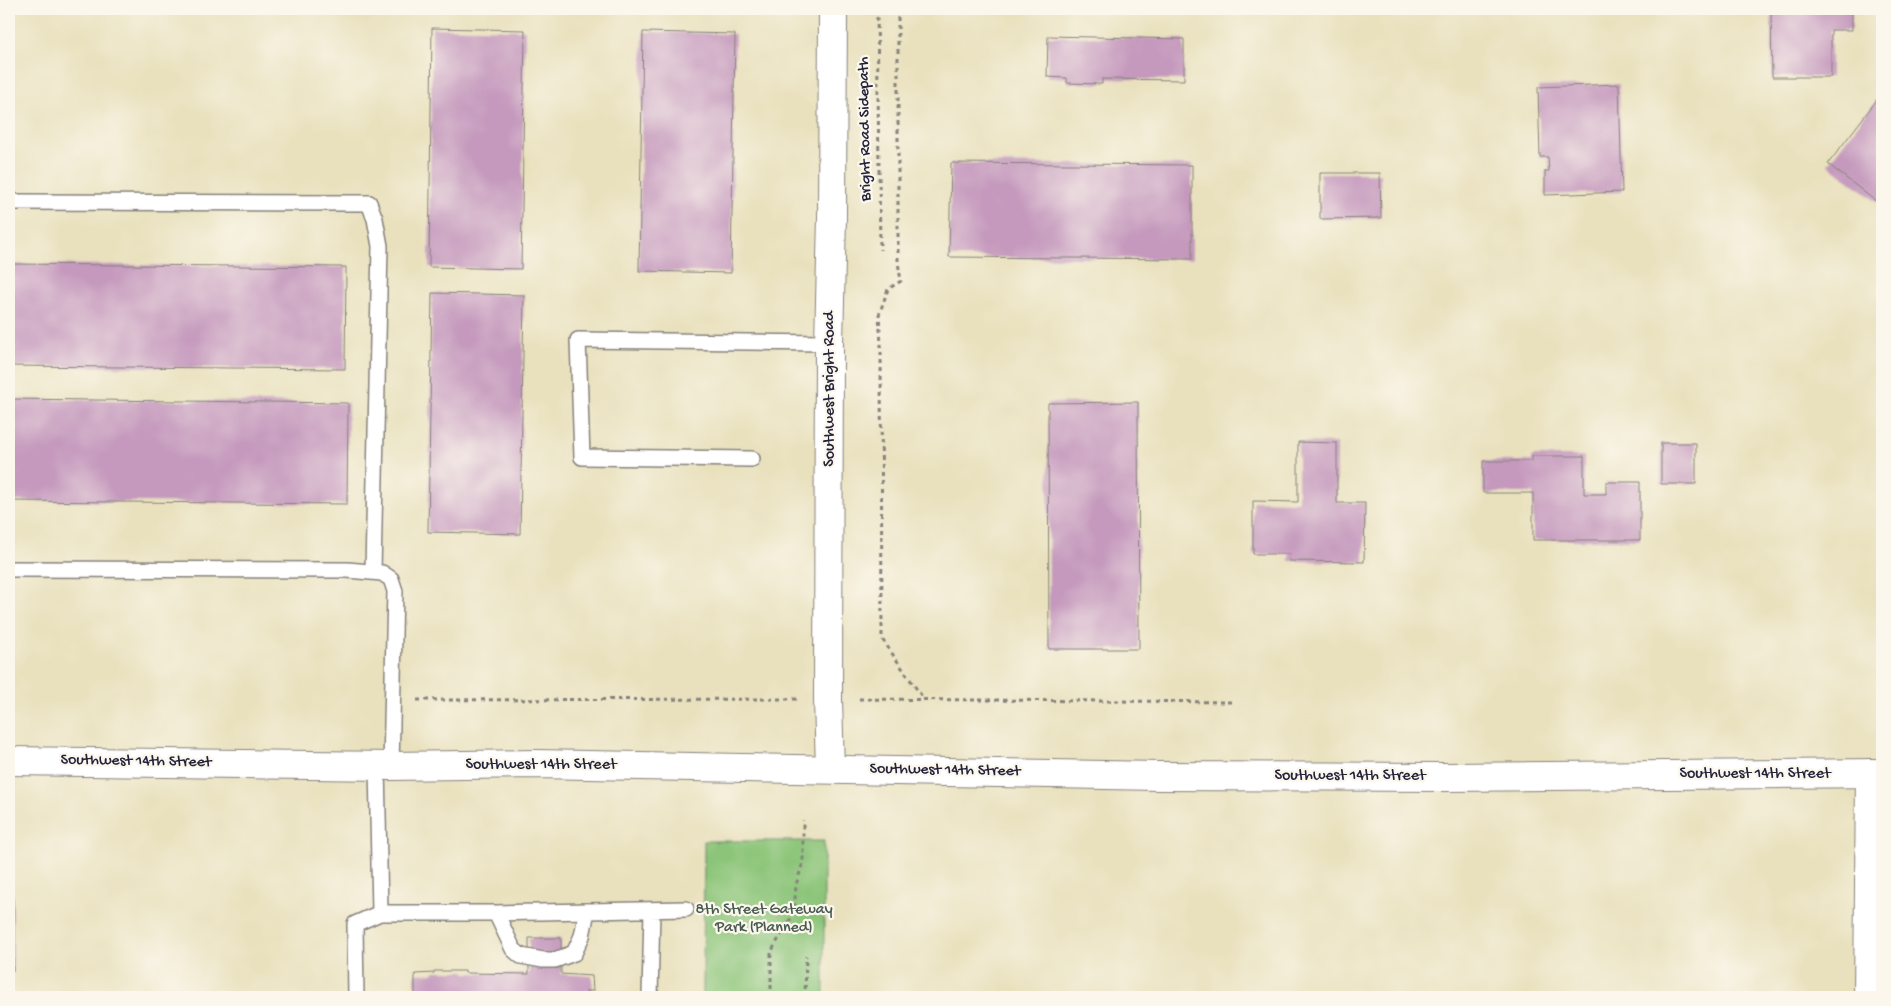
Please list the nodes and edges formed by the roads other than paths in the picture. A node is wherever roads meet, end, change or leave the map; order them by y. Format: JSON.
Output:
{"nodes":[{"id":1,"x":833,"y":9,"type":"edge"},
{"id":2,"x":9,"y":202,"type":"edge"},
{"id":3,"x":829,"y":343,"type":"junction"},
{"id":4,"x":752,"y":459,"type":"dead end"},
{"id":5,"x":9,"y":569,"type":"edge"},
{"id":6,"x":373,"y":572,"type":"junction"},
{"id":7,"x":9,"y":761,"type":"edge"},
{"id":8,"x":384,"y":766,"type":"junction"},
{"id":9,"x":830,"y":769,"type":"junction"},
{"id":10,"x":1876,"y":773,"type":"edge"},
{"id":11,"x":686,"y":909,"type":"dead end"},
{"id":12,"x":652,"y":910,"type":"junction"},
{"id":13,"x":587,"y":911,"type":"junction"},
{"id":14,"x":380,"y":913,"type":"junction"},
{"id":15,"x":496,"y":913,"type":"junction"},
{"id":16,"x":356,"y":997,"type":"edge"},
{"id":17,"x":650,"y":997,"type":"edge"},
{"id":18,"x":1868,"y":997,"type":"edge"}],
"edges":[{"from":1,"to":3,"type":"main road","name":"Southwest Bright Road"},
{"from":2,"to":6,"type":"lane"},
{"from":3,"to":4,"type":"lane"},
{"from":3,"to":9,"type":"main road","name":"Southwest Bright Road"},
{"from":5,"to":6,"type":"lane"},
{"from":6,"to":8,"type":"lane"},
{"from":7,"to":8,"type":"main road","name":"Southwest 14th Street"},
{"from":8,"to":9,"type":"main road","name":"Southwest 14th Street"},
{"from":8,"to":14,"type":"lane"},
{"from":9,"to":10,"type":"main road","name":"Southwest 14th Street"},
{"from":10,"to":18,"type":"main road"},
{"from":11,"to":12,"type":"lane"},
{"from":12,"to":13,"type":"lane"},
{"from":12,"to":17,"type":"lane"},
{"from":13,"to":15,"type":"lane"},
{"from":13,"to":15,"type":"lane"},
{"from":14,"to":15,"type":"lane"},
{"from":14,"to":16,"type":"lane"}]}
